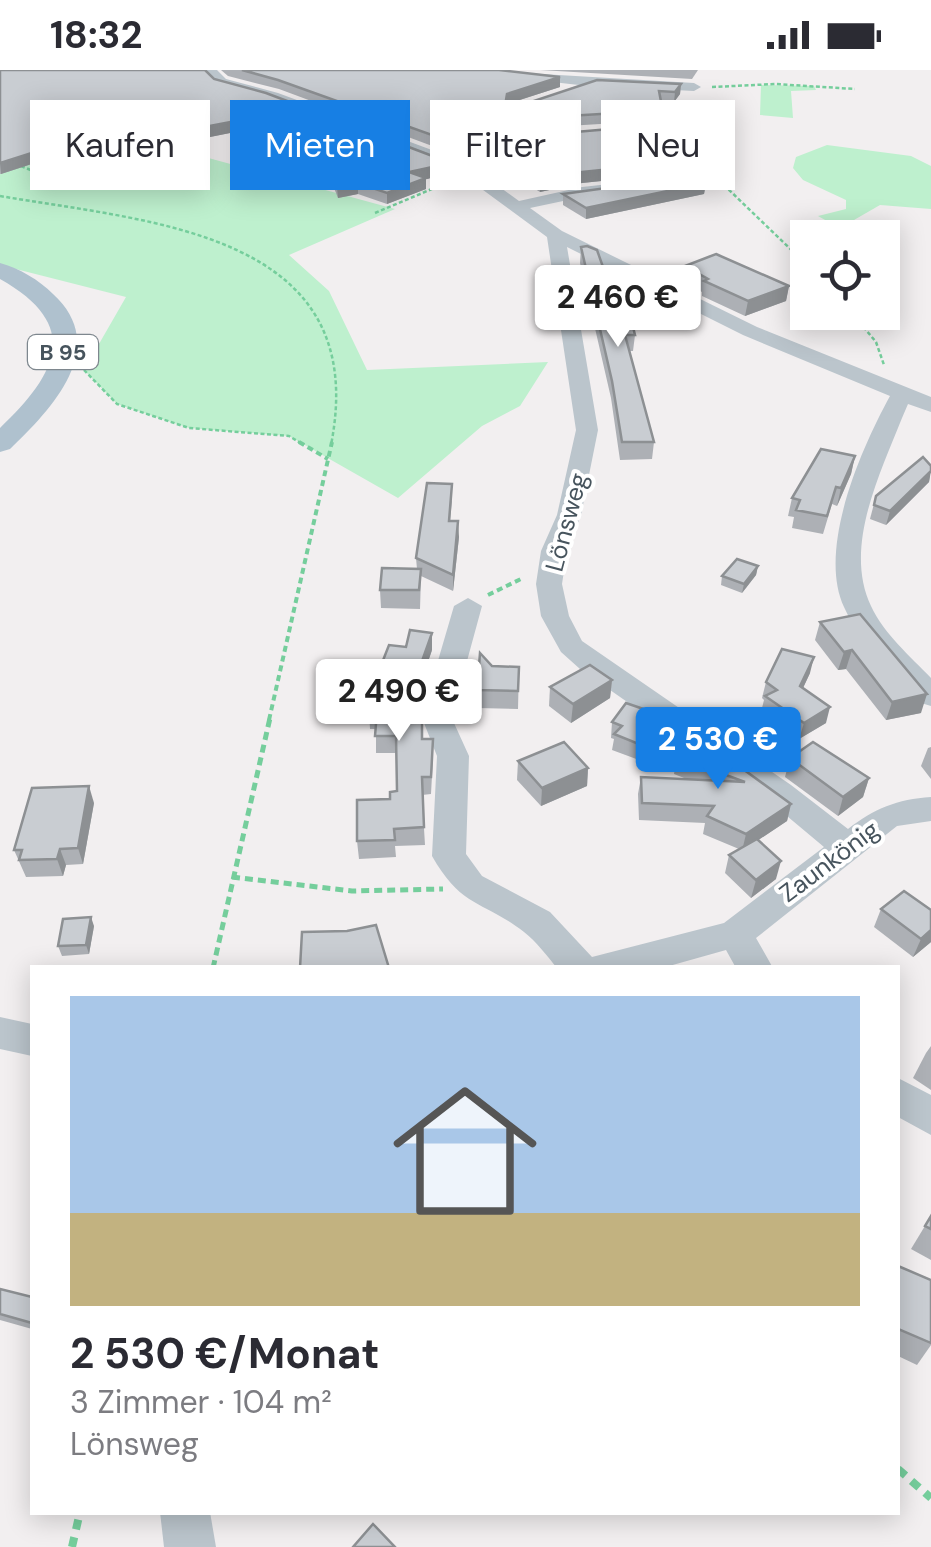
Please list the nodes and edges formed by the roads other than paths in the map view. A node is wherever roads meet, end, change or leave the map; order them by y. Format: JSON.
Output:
{"nodes":[{"id":1,"x":209,"y":70,"type":"edge"},
{"id":2,"x":482,"y":70,"type":"edge"},
{"id":3,"x":500,"y":71,"type":"edge"},
{"id":4,"x":598,"y":82,"type":"junction"},
{"id":5,"x":694,"y":86,"type":"road end"},
{"id":6,"x":555,"y":98,"type":"edge"},
{"id":7,"x":430,"y":155,"type":"edge"},
{"id":8,"x":495,"y":190,"type":"edge"},
{"id":9,"x":601,"y":190,"type":"edge"},
{"id":10,"x":518,"y":206,"type":"junction"},
{"id":11,"x":556,"y":236,"type":"junction"},
{"id":12,"x":0,"y":270,"type":"edge"},
{"id":13,"x":898,"y":393,"type":"junction"},
{"id":14,"x":931,"y":405,"type":"edge"},
{"id":15,"x":0,"y":444,"type":"edge"},
{"id":16,"x":468,"y":606,"type":"road end"},
{"id":17,"x":931,"y":696,"type":"edge"},
{"id":18,"x":931,"y":809,"type":"edge"},
{"id":19,"x":845,"y":847,"type":"junction"},
{"id":20,"x":735,"y":934,"type":"junction"},
{"id":21,"x":577,"y":965,"type":"edge"},
{"id":22,"x":616,"y":965,"type":"edge"},
{"id":23,"x":753,"y":965,"type":"edge"},
{"id":24,"x":0,"y":1033,"type":"edge"},
{"id":25,"x":30,"y":1040,"type":"edge"},
{"id":26,"x":900,"y":1097,"type":"edge"},
{"id":27,"x":931,"y":1118,"type":"edge"},
{"id":28,"x":185,"y":1515,"type":"edge"},
{"id":29,"x":190,"y":1547,"type":"edge"}],
"edges":[{"from":1,"to":7,"type":"street"},
{"from":2,"to":3,"type":"street"},
{"from":3,"to":4,"type":"street"},
{"from":4,"to":5,"type":"street"},
{"from":4,"to":6,"type":"street"},
{"from":8,"to":10,"type":"street"},
{"from":9,"to":10,"type":"street"},
{"from":10,"to":11,"type":"street"},
{"from":11,"to":13,"type":"street"},
{"from":11,"to":19,"type":"street","name":"Lönsweg"},
{"from":12,"to":15,"type":"main road","number":"B 95"},
{"from":13,"to":14,"type":"street"},
{"from":13,"to":17,"type":"street"},
{"from":16,"to":21,"type":"street"},
{"from":18,"to":19,"type":"street","name":"Zaunkönig"},
{"from":19,"to":20,"type":"street","name":"Zaunkönig"},
{"from":20,"to":22,"type":"street"},
{"from":20,"to":23,"type":"street"},
{"from":24,"to":25,"type":"street"},
{"from":26,"to":27,"type":"street"},
{"from":28,"to":29,"type":"street"}]}
